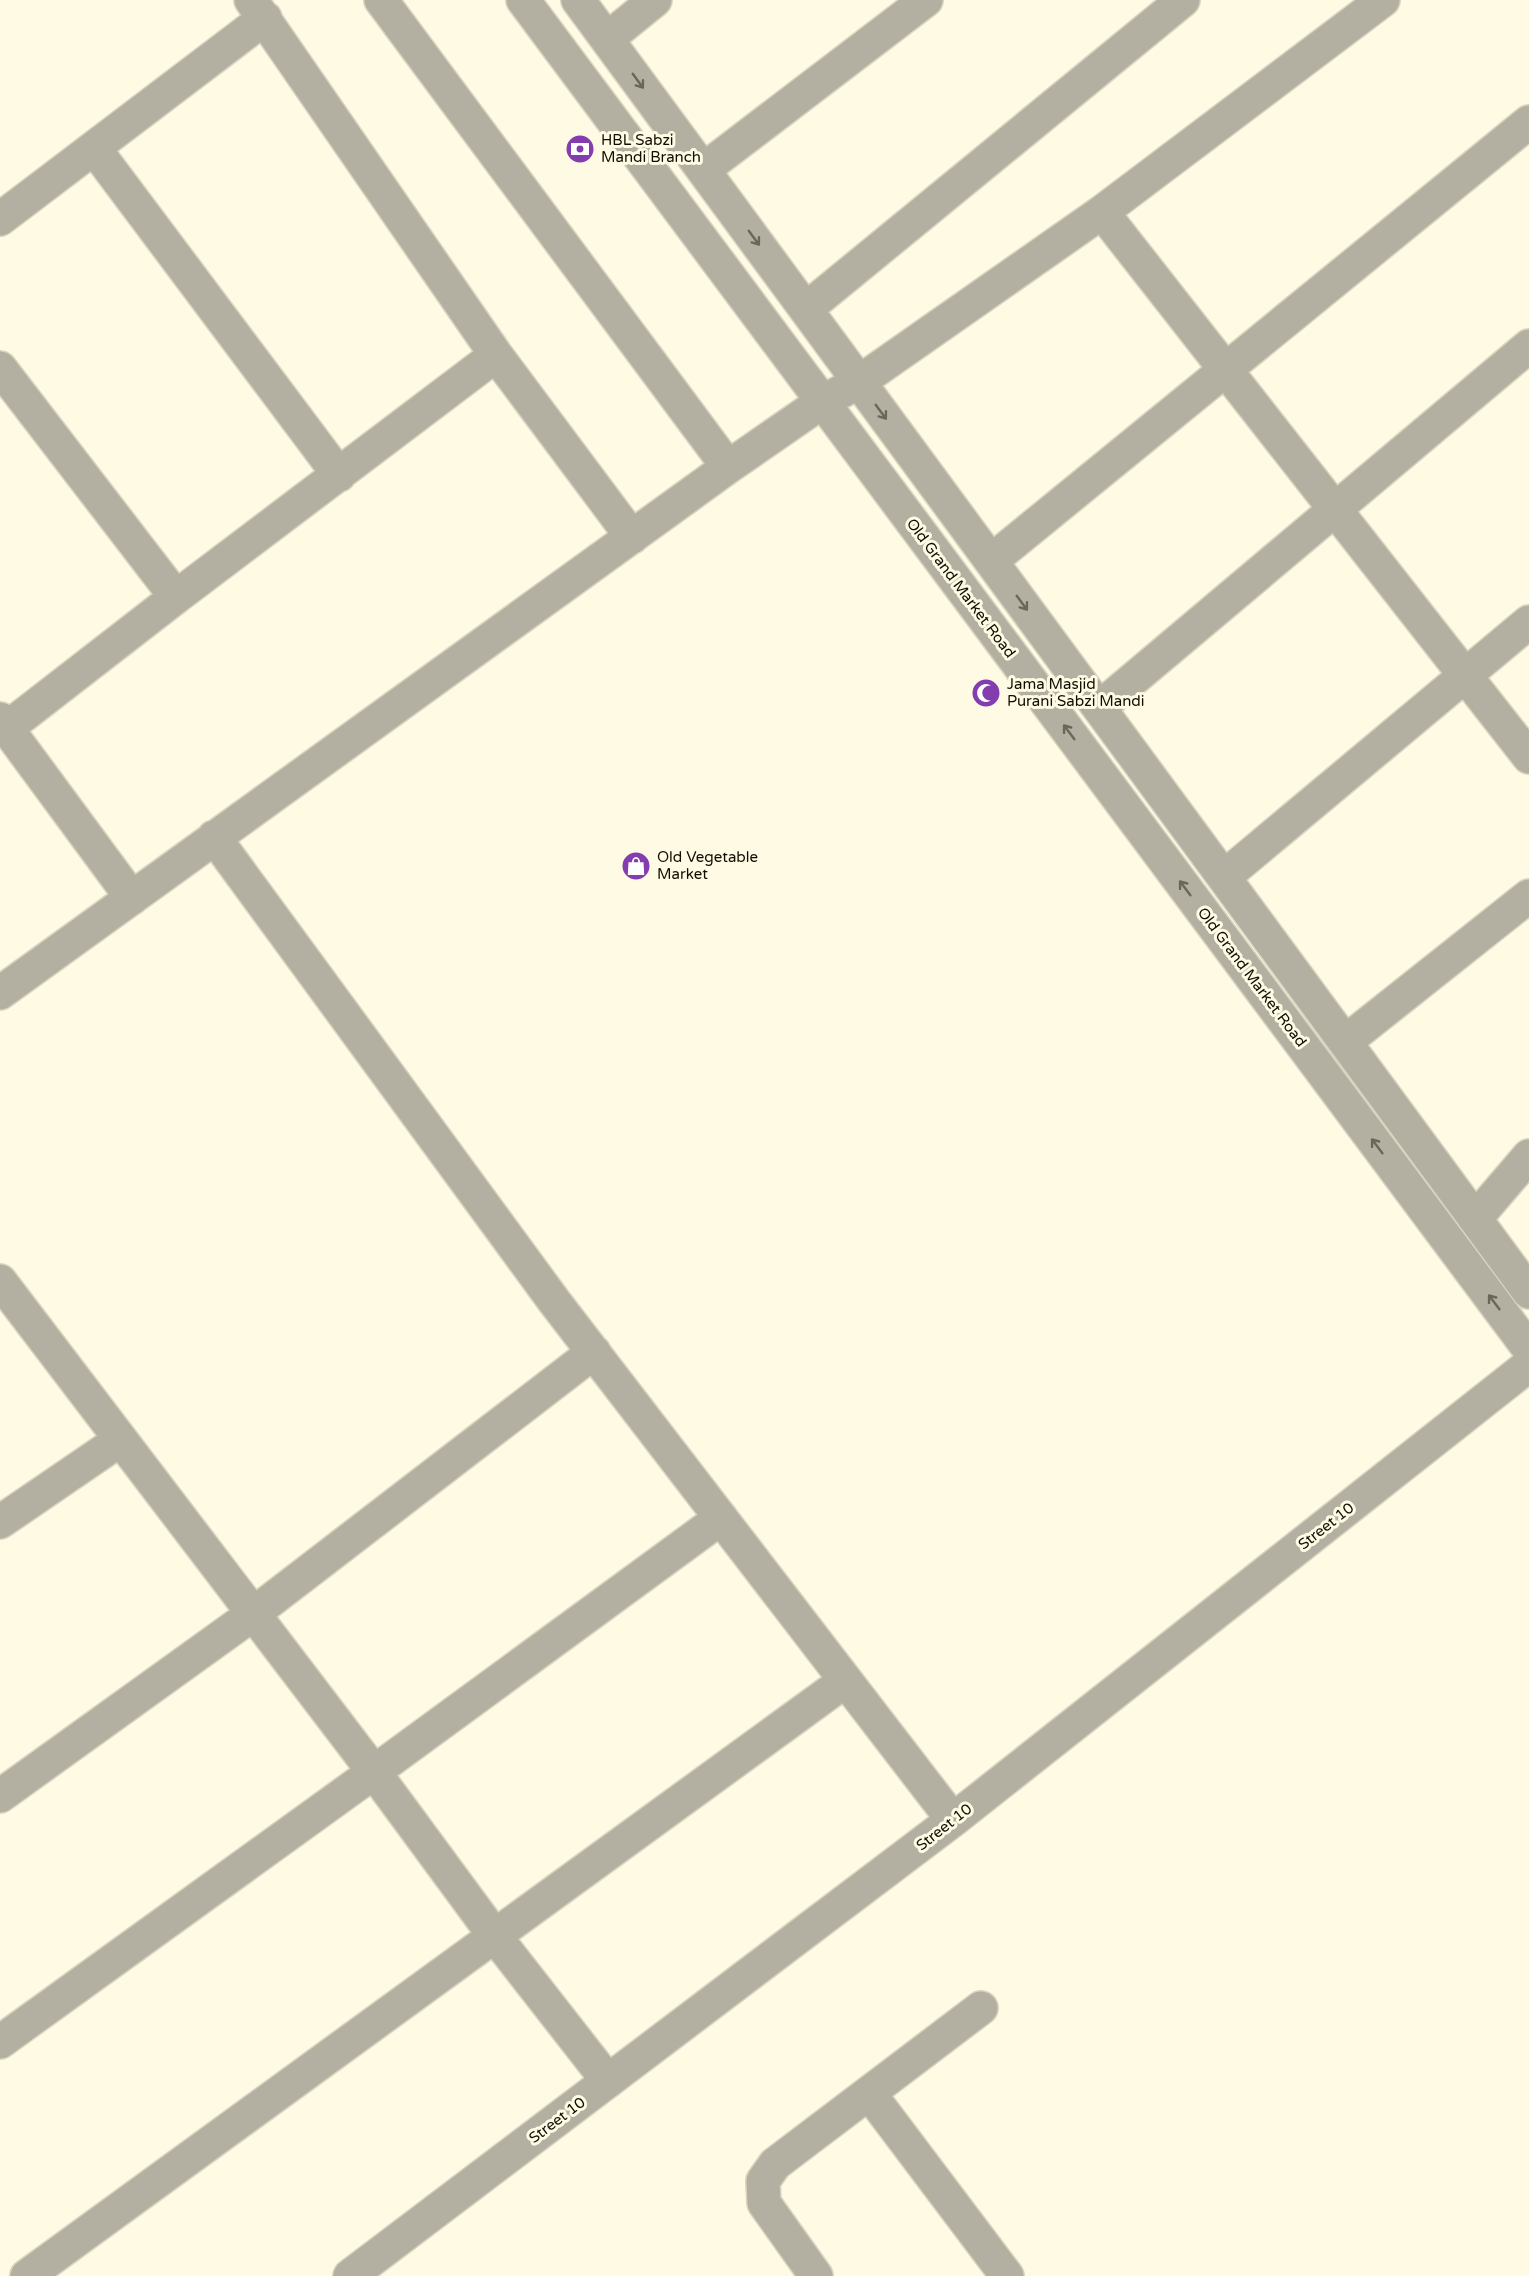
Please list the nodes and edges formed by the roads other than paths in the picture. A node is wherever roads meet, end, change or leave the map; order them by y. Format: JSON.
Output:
{"nodes":[{"id":1,"x":381,"y":0,"type":"edge"},
{"id":2,"x":523,"y":0,"type":"edge"},
{"id":3,"x":578,"y":0,"type":"edge"},
{"id":4,"x":655,"y":0,"type":"edge"},
{"id":5,"x":926,"y":0,"type":"edge"},
{"id":6,"x":1183,"y":0,"type":"edge"},
{"id":7,"x":1383,"y":0,"type":"edge"},
{"id":8,"x":258,"y":9,"type":"edge"},
{"id":9,"x":607,"y":39,"type":"junction"},
{"id":10,"x":1529,"y":122,"type":"edge"},
{"id":11,"x":94,"y":148,"type":"junction"},
{"id":12,"x":703,"y":170,"type":"junction"},
{"id":13,"x":1102,"y":212,"type":"junction"},
{"id":14,"x":0,"y":219,"type":"edge"},
{"id":15,"x":806,"y":309,"type":"junction"},
{"id":16,"x":1529,"y":346,"type":"edge"},
{"id":17,"x":496,"y":355,"type":"junction"},
{"id":18,"x":0,"y":368,"type":"edge"},
{"id":19,"x":1226,"y":369,"type":"junction"},
{"id":20,"x":859,"y":382,"type":"junction"},
{"id":21,"x":822,"y":402,"type":"junction"},
{"id":22,"x":728,"y":467,"type":"junction"},
{"id":23,"x":339,"y":475,"type":"junction"},
{"id":24,"x":1335,"y":509,"type":"junction"},
{"id":25,"x":632,"y":537,"type":"junction"},
{"id":26,"x":991,"y":561,"type":"junction"},
{"id":27,"x":176,"y":597,"type":"junction"},
{"id":28,"x":1529,"y":622,"type":"edge"},
{"id":29,"x":1465,"y":676,"type":"junction"},
{"id":30,"x":1099,"y":708,"type":"junction"},
{"id":31,"x":4,"y":723,"type":"edge"},
{"id":32,"x":1529,"y":757,"type":"edge"},
{"id":33,"x":214,"y":837,"type":"junction"},
{"id":34,"x":1224,"y":878,"type":"junction"},
{"id":35,"x":1529,"y":896,"type":"edge"},
{"id":36,"x":132,"y":898,"type":"junction"},
{"id":37,"x":0,"y":993,"type":"edge"},
{"id":38,"x":1345,"y":1042,"type":"junction"},
{"id":39,"x":1529,"y":1156,"type":"edge"},
{"id":40,"x":1475,"y":1219,"type":"junction"},
{"id":41,"x":0,"y":1281,"type":"edge"},
{"id":42,"x":1529,"y":1292,"type":"edge"},
{"id":43,"x":1529,"y":1349,"type":"edge"},
{"id":44,"x":594,"y":1352,"type":"junction"},
{"id":45,"x":1529,"y":1365,"type":"edge"},
{"id":46,"x":120,"y":1440,"type":"junction"},
{"id":47,"x":721,"y":1518,"type":"junction"},
{"id":48,"x":0,"y":1522,"type":"edge"},
{"id":49,"x":253,"y":1614,"type":"junction"},
{"id":50,"x":846,"y":1681,"type":"junction"},
{"id":51,"x":374,"y":1772,"type":"junction"},
{"id":52,"x":0,"y":1796,"type":"edge"},
{"id":53,"x":953,"y":1820,"type":"junction"},
{"id":54,"x":494,"y":1935,"type":"junction"},
{"id":55,"x":981,"y":2008,"type":"dead end"},
{"id":56,"x":0,"y":2042,"type":"edge"},
{"id":57,"x":608,"y":2081,"type":"junction"},
{"id":58,"x":869,"y":2093,"type":"junction"},
{"id":59,"x":27,"y":2276,"type":"edge"},
{"id":60,"x":350,"y":2276,"type":"edge"},
{"id":61,"x":816,"y":2276,"type":"edge"},
{"id":62,"x":1007,"y":2276,"type":"edge"}],
"edges":[{"from":1,"to":22,"type":"street"},
{"from":2,"to":21,"type":"street","name":"Old Grand Market Road"},
{"from":3,"to":9,"type":"street"},
{"from":4,"to":9,"type":"street"},
{"from":5,"to":12,"type":"street"},
{"from":6,"to":15,"type":"street"},
{"from":7,"to":13,"type":"street"},
{"from":8,"to":11,"type":"street"},
{"from":8,"to":17,"type":"street"},
{"from":9,"to":12,"type":"street","one_way":true},
{"from":10,"to":19,"type":"street"},
{"from":11,"to":14,"type":"street"},
{"from":11,"to":23,"type":"street"},
{"from":12,"to":15,"type":"street","one_way":true},
{"from":13,"to":19,"type":"street"},
{"from":13,"to":20,"type":"street"},
{"from":15,"to":20,"type":"street"},
{"from":16,"to":24,"type":"street"},
{"from":17,"to":23,"type":"street"},
{"from":17,"to":25,"type":"street"},
{"from":18,"to":27,"type":"street"},
{"from":19,"to":24,"type":"street"},
{"from":19,"to":26,"type":"street"},
{"from":20,"to":21,"type":"street"},
{"from":20,"to":26,"type":"street","one_way":true},
{"from":21,"to":22,"type":"street"},
{"from":43,"to":21,"type":"street","name":"Old Grand Market Road","one_way":true},
{"from":22,"to":25,"type":"street"},
{"from":23,"to":27,"type":"street"},
{"from":24,"to":29,"type":"street"},
{"from":24,"to":30,"type":"street"},
{"from":25,"to":33,"type":"street"},
{"from":26,"to":30,"type":"street","one_way":true},
{"from":27,"to":31,"type":"street"},
{"from":28,"to":29,"type":"street"},
{"from":29,"to":32,"type":"street"},
{"from":29,"to":34,"type":"street"},
{"from":30,"to":34,"type":"street"},
{"from":31,"to":36,"type":"street"},
{"from":33,"to":36,"type":"street"},
{"from":33,"to":44,"type":"street"},
{"from":34,"to":38,"type":"street"},
{"from":35,"to":38,"type":"street"},
{"from":36,"to":37,"type":"street"},
{"from":38,"to":40,"type":"street"},
{"from":39,"to":40,"type":"street"},
{"from":40,"to":42,"type":"street"},
{"from":41,"to":46,"type":"street"},
{"from":44,"to":47,"type":"street"},
{"from":44,"to":49,"type":"street"},
{"from":45,"to":53,"type":"street","name":"Street 10"},
{"from":46,"to":48,"type":"street"},
{"from":46,"to":49,"type":"street"},
{"from":47,"to":50,"type":"street"},
{"from":47,"to":51,"type":"street"},
{"from":49,"to":51,"type":"street"},
{"from":49,"to":52,"type":"street"},
{"from":50,"to":53,"type":"street"},
{"from":50,"to":54,"type":"street"},
{"from":51,"to":54,"type":"street"},
{"from":51,"to":56,"type":"street"},
{"from":53,"to":57,"type":"street","name":"Street 10"},
{"from":54,"to":57,"type":"street"},
{"from":54,"to":59,"type":"street"},
{"from":55,"to":58,"type":"street"},
{"from":57,"to":60,"type":"street","name":"Street 10"},
{"from":58,"to":61,"type":"street"},
{"from":58,"to":62,"type":"street"}]}
